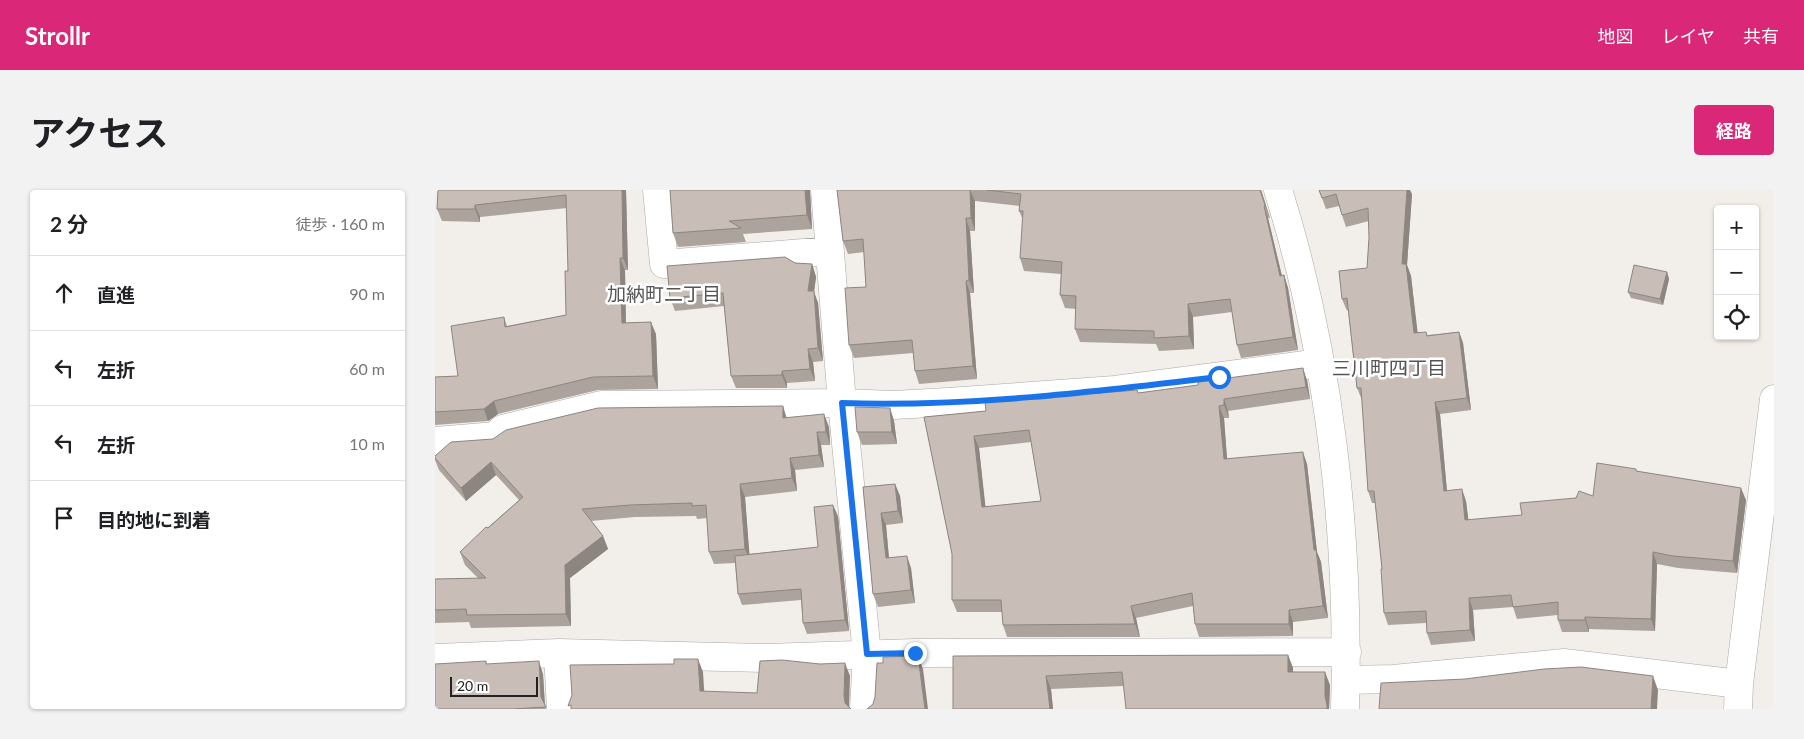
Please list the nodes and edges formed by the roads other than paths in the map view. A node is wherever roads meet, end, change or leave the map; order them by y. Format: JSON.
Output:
{"nodes":[{"id":1,"x":657,"y":190,"type":"edge"},
{"id":2,"x":825,"y":190,"type":"edge"},
{"id":3,"x":1278,"y":190,"type":"edge"},
{"id":4,"x":829,"y":251,"type":"junction"},
{"id":5,"x":1320,"y":363,"type":"junction"},
{"id":6,"x":1774,"y":399,"type":"edge"},
{"id":7,"x":842,"y":403,"type":"junction"},
{"id":8,"x":435,"y":441,"type":"edge"},
{"id":9,"x":1347,"y":652,"type":"junction"},
{"id":10,"x":558,"y":653,"type":"junction"},
{"id":11,"x":867,"y":654,"type":"junction"},
{"id":12,"x":435,"y":658,"type":"edge"},
{"id":13,"x":1346,"y":680,"type":"junction"},
{"id":14,"x":1738,"y":696,"type":"edge"},
{"id":15,"x":561,"y":709,"type":"edge"},
{"id":16,"x":864,"y":709,"type":"edge"},
{"id":17,"x":1345,"y":709,"type":"edge"}],
"edges":[{"from":1,"to":4,"type":"street"},
{"from":2,"to":4,"type":"street"},
{"from":3,"to":5,"type":"street"},
{"from":4,"to":7,"type":"street"},
{"from":5,"to":7,"type":"street"},
{"from":5,"to":9,"type":"street"},
{"from":6,"to":14,"type":"street"},
{"from":7,"to":8,"type":"street"},
{"from":7,"to":11,"type":"street"},
{"from":9,"to":11,"type":"street"},
{"from":9,"to":13,"type":"street"},
{"from":10,"to":11,"type":"street"},
{"from":10,"to":12,"type":"street"},
{"from":10,"to":15,"type":"street"},
{"from":11,"to":16,"type":"street"},
{"from":13,"to":14,"type":"street"},
{"from":13,"to":17,"type":"street"}]}
